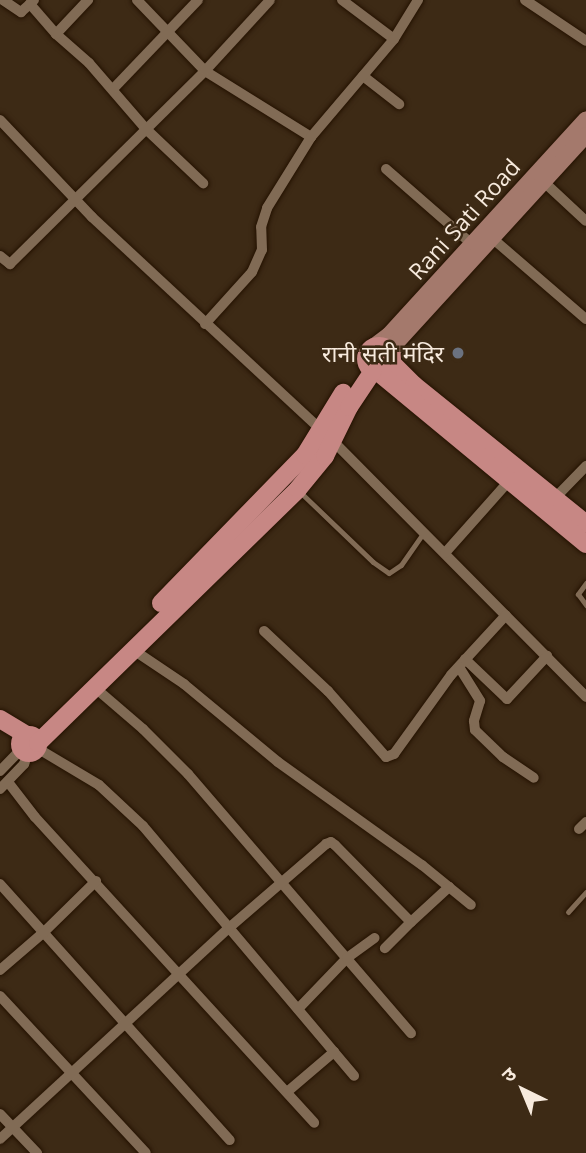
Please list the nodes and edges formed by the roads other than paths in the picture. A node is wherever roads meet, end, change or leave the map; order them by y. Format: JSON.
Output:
{"nodes":[{"id":1,"x":3,"y":0,"type":"edge"},
{"id":2,"x":88,"y":0,"type":"edge"},
{"id":3,"x":137,"y":0,"type":"edge"},
{"id":4,"x":198,"y":0,"type":"edge"},
{"id":5,"x":253,"y":0,"type":"edge"},
{"id":6,"x":342,"y":0,"type":"edge"},
{"id":7,"x":418,"y":0,"type":"edge"},
{"id":8,"x":525,"y":0,"type":"edge"},
{"id":9,"x":32,"y":1,"type":"edge"},
{"id":10,"x":266,"y":4,"type":"edge"},
{"id":11,"x":168,"y":30,"type":"junction"},
{"id":12,"x":56,"y":34,"type":"junction"},
{"id":13,"x":394,"y":38,"type":"junction"},
{"id":14,"x":586,"y":41,"type":"edge"},
{"id":15,"x":205,"y":71,"type":"junction"},
{"id":16,"x":363,"y":76,"type":"junction"},
{"id":17,"x":113,"y":89,"type":"junction"},
{"id":18,"x":400,"y":104,"type":"dead end"},
{"id":19,"x":0,"y":120,"type":"edge"},
{"id":20,"x":586,"y":124,"type":"edge"},
{"id":21,"x":146,"y":129,"type":"junction"},
{"id":22,"x":311,"y":137,"type":"junction"},
{"id":23,"x":386,"y":169,"type":"dead end"},
{"id":24,"x":544,"y":182,"type":"junction"},
{"id":25,"x":203,"y":183,"type":"dead end"},
{"id":26,"x":76,"y":200,"type":"junction"},
{"id":27,"x":586,"y":221,"type":"edge"},
{"id":28,"x":492,"y":238,"type":"junction"},
{"id":29,"x":472,"y":244,"type":"junction"},
{"id":30,"x":0,"y":256,"type":"edge"},
{"id":31,"x":586,"y":319,"type":"edge"},
{"id":32,"x":205,"y":324,"type":"junction"},
{"id":33,"x":379,"y":361,"type":"junction"},
{"id":34,"x":327,"y":436,"type":"junction"},
{"id":35,"x":586,"y":466,"type":"edge"},
{"id":36,"x":509,"y":481,"type":"junction"},
{"id":37,"x":298,"y":489,"type":"junction"},
{"id":38,"x":555,"y":498,"type":"junction"},
{"id":39,"x":586,"y":524,"type":"edge"},
{"id":40,"x":424,"y":532,"type":"junction"},
{"id":41,"x":586,"y":544,"type":"edge"},
{"id":42,"x":445,"y":553,"type":"junction"},
{"id":43,"x":586,"y":583,"type":"edge"},
{"id":44,"x":586,"y":605,"type":"edge"},
{"id":45,"x":506,"y":615,"type":"junction"},
{"id":46,"x":264,"y":631,"type":"dead end"},
{"id":47,"x":132,"y":649,"type":"junction"},
{"id":48,"x":547,"y":656,"type":"junction"},
{"id":49,"x":462,"y":663,"type":"junction"},
{"id":50,"x":93,"y":686,"type":"junction"},
{"id":51,"x":586,"y":697,"type":"edge"},
{"id":52,"x":0,"y":719,"type":"edge"},
{"id":53,"x":0,"y":730,"type":"edge"},
{"id":54,"x":29,"y":744,"type":"junction"},
{"id":55,"x":0,"y":771,"type":"edge"},
{"id":56,"x":534,"y":778,"type":"dead end"},
{"id":57,"x":4,"y":785,"type":"edge"},
{"id":58,"x":96,"y":881,"type":"junction"},
{"id":59,"x":282,"y":882,"type":"junction"},
{"id":60,"x":0,"y":884,"type":"edge"},
{"id":61,"x":449,"y":887,"type":"junction"},
{"id":62,"x":586,"y":892,"type":"edge"},
{"id":63,"x":471,"y":905,"type":"dead end"},
{"id":64,"x":568,"y":912,"type":"dead end"},
{"id":65,"x":411,"y":922,"type":"junction"},
{"id":66,"x":230,"y":927,"type":"junction"},
{"id":67,"x":44,"y":932,"type":"junction"},
{"id":68,"x":375,"y":938,"type":"dead end"},
{"id":69,"x":385,"y":948,"type":"dead end"},
{"id":70,"x":347,"y":958,"type":"junction"},
{"id":71,"x":0,"y":970,"type":"edge"},
{"id":72,"x":181,"y":974,"type":"junction"},
{"id":73,"x":0,"y":996,"type":"edge"},
{"id":74,"x":298,"y":1009,"type":"junction"},
{"id":75,"x":127,"y":1022,"type":"junction"},
{"id":76,"x":411,"y":1032,"type":"dead end"},
{"id":77,"x":334,"y":1052,"type":"junction"},
{"id":78,"x":73,"y":1074,"type":"junction"},
{"id":79,"x":354,"y":1076,"type":"dead end"},
{"id":80,"x":287,"y":1092,"type":"junction"},
{"id":81,"x":0,"y":1114,"type":"edge"},
{"id":82,"x":314,"y":1123,"type":"dead end"},
{"id":83,"x":13,"y":1127,"type":"junction"},
{"id":84,"x":0,"y":1139,"type":"edge"},
{"id":85,"x":230,"y":1140,"type":"dead end"},
{"id":86,"x":37,"y":1153,"type":"edge"},
{"id":87,"x":146,"y":1153,"type":"edge"}],
"edges":[{"from":1,"to":9,"type":"street"},
{"from":2,"to":12,"type":"street"},
{"from":3,"to":11,"type":"street"},
{"from":4,"to":11,"type":"street"},
{"from":5,"to":10,"type":"street"},
{"from":6,"to":13,"type":"street"},
{"from":7,"to":13,"type":"street"},
{"from":8,"to":14,"type":"street"},
{"from":9,"to":12,"type":"street"},
{"from":10,"to":15,"type":"street"},
{"from":11,"to":15,"type":"street"},
{"from":11,"to":17,"type":"street"},
{"from":12,"to":17,"type":"street"},
{"from":13,"to":16,"type":"street"},
{"from":15,"to":21,"type":"street"},
{"from":15,"to":22,"type":"street"},
{"from":16,"to":18,"type":"street"},
{"from":16,"to":22,"type":"street"},
{"from":17,"to":21,"type":"street"},
{"from":19,"to":26,"type":"street"},
{"from":20,"to":24,"type":"street"},
{"from":20,"to":29,"type":"street","name":"Rani Sati Road"},
{"from":21,"to":25,"type":"street"},
{"from":21,"to":26,"type":"street"},
{"from":22,"to":32,"type":"street"},
{"from":23,"to":29,"type":"street"},
{"from":24,"to":27,"type":"street"},
{"from":24,"to":28,"type":"street"},
{"from":26,"to":30,"type":"street"},
{"from":26,"to":32,"type":"street"},
{"from":28,"to":31,"type":"street"},
{"from":28,"to":33,"type":"street"},
{"from":29,"to":33,"type":"street","name":"Rani Sati Road"},
{"from":32,"to":34,"type":"street"},
{"from":33,"to":34,"type":"main road"},
{"from":33,"to":36,"type":"main road"},
{"from":33,"to":38,"type":"main road"},
{"from":34,"to":37,"type":"main road"},
{"from":34,"to":40,"type":"street"},
{"from":34,"to":54,"type":"main road"},
{"from":35,"to":38,"type":"street"},
{"from":36,"to":41,"type":"main road"},
{"from":36,"to":42,"type":"street"},
{"from":37,"to":40,"type":"lane"},
{"from":37,"to":47,"type":"main road"},
{"from":38,"to":39,"type":"main road"},
{"from":40,"to":42,"type":"street"},
{"from":42,"to":45,"type":"street"},
{"from":43,"to":44,"type":"lane"},
{"from":45,"to":48,"type":"street"},
{"from":45,"to":49,"type":"street"},
{"from":46,"to":49,"type":"street"},
{"from":47,"to":50,"type":"main road"},
{"from":47,"to":61,"type":"street"},
{"from":48,"to":49,"type":"street"},
{"from":48,"to":51,"type":"street"},
{"from":49,"to":56,"type":"street"},
{"from":50,"to":54,"type":"main road"},
{"from":50,"to":59,"type":"street"},
{"from":52,"to":54,"type":"main road"},
{"from":53,"to":54,"type":"main road"},
{"from":54,"to":55,"type":"street"},
{"from":54,"to":57,"type":"street"},
{"from":54,"to":66,"type":"street"},
{"from":57,"to":58,"type":"street"},
{"from":58,"to":67,"type":"street"},
{"from":58,"to":72,"type":"street"},
{"from":59,"to":65,"type":"street"},
{"from":59,"to":66,"type":"street"},
{"from":59,"to":70,"type":"street"},
{"from":60,"to":67,"type":"street"},
{"from":61,"to":63,"type":"street"},
{"from":61,"to":65,"type":"street"},
{"from":62,"to":64,"type":"lane"},
{"from":65,"to":69,"type":"street"},
{"from":66,"to":72,"type":"street"},
{"from":66,"to":74,"type":"street"},
{"from":67,"to":71,"type":"street"},
{"from":67,"to":75,"type":"street"},
{"from":68,"to":70,"type":"street"},
{"from":70,"to":74,"type":"street"},
{"from":70,"to":76,"type":"street"},
{"from":72,"to":75,"type":"street"},
{"from":72,"to":80,"type":"street"},
{"from":73,"to":78,"type":"street"},
{"from":74,"to":77,"type":"street"},
{"from":75,"to":78,"type":"street"},
{"from":75,"to":85,"type":"street"},
{"from":77,"to":79,"type":"street"},
{"from":77,"to":80,"type":"street"},
{"from":78,"to":83,"type":"street"},
{"from":78,"to":87,"type":"street"},
{"from":80,"to":82,"type":"street"},
{"from":81,"to":83,"type":"street"},
{"from":83,"to":84,"type":"street"},
{"from":83,"to":86,"type":"street"}]}
